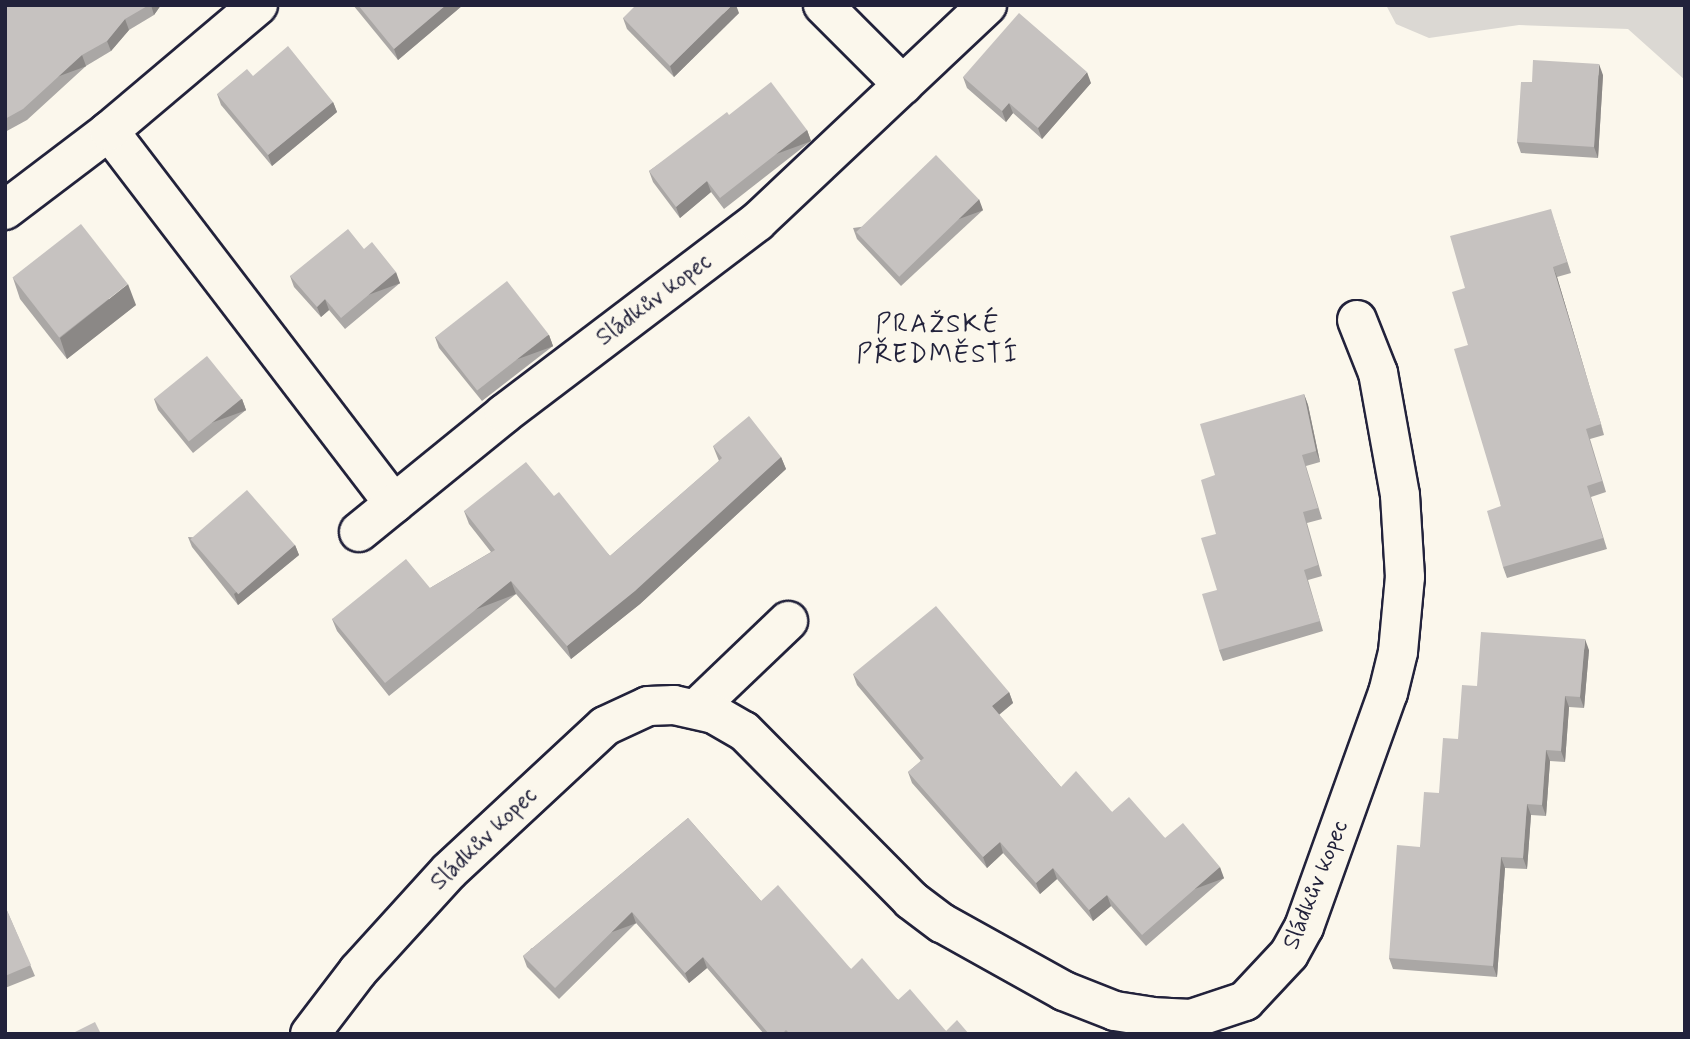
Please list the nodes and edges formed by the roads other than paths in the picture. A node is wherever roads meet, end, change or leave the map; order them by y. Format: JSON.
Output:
{"nodes":[{"id":1,"x":258,"y":5,"type":"edge"},
{"id":2,"x":823,"y":5,"type":"edge"},
{"id":3,"x":987,"y":5,"type":"edge"},
{"id":4,"x":903,"y":85,"type":"junction"},
{"id":5,"x":108,"y":131,"type":"junction"},
{"id":6,"x":5,"y":209,"type":"edge"},
{"id":7,"x":1357,"y":320,"type":"dead end"},
{"id":8,"x":394,"y":504,"type":"junction"},
{"id":9,"x":359,"y":532,"type":"dead end"},
{"id":10,"x":788,"y":621,"type":"dead end"},
{"id":11,"x":697,"y":708,"type":"junction"},
{"id":12,"x":310,"y":1034,"type":"edge"}],
"edges":[{"from":1,"to":5,"type":"street"},
{"from":2,"to":4,"type":"street"},
{"from":3,"to":4,"type":"street","name":"Sládkův kopec"},
{"from":4,"to":8,"type":"street","name":"Sládkův kopec"},
{"from":5,"to":6,"type":"street"},
{"from":5,"to":8,"type":"street"},
{"from":7,"to":11,"type":"street","name":"Sládkův kopec"},
{"from":8,"to":9,"type":"street","name":"Sládkův kopec"},
{"from":10,"to":11,"type":"street"},
{"from":11,"to":12,"type":"street","name":"Sládkův kopec"}]}
